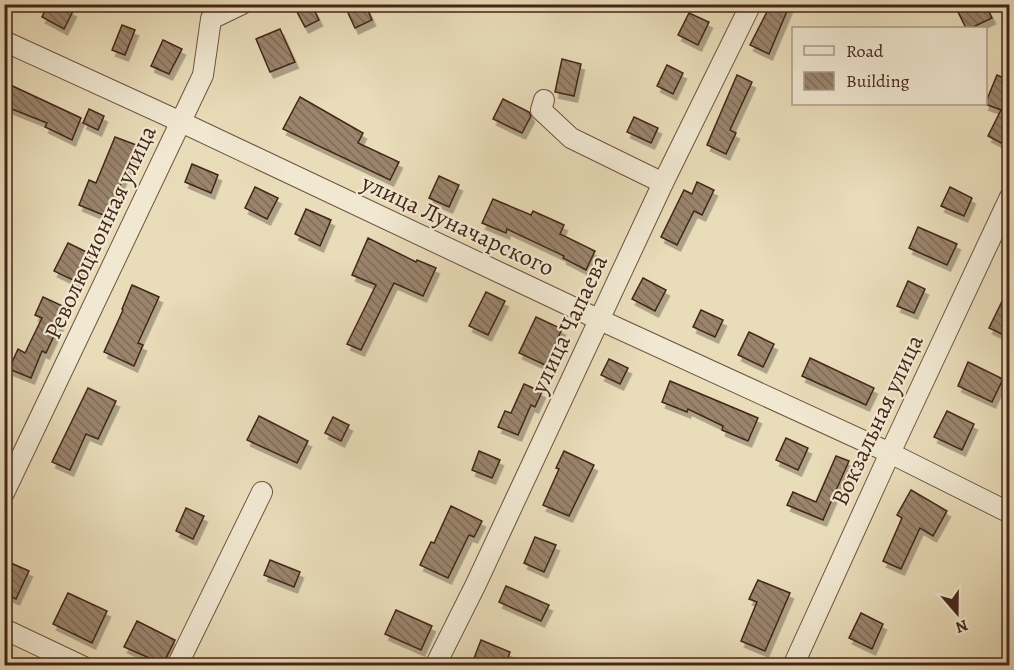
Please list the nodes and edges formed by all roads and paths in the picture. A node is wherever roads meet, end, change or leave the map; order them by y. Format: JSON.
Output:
{"nodes":[{"id":1,"x":242,"y":4,"type":"edge"},
{"id":2,"x":751,"y":4,"type":"edge"},
{"id":3,"x":209,"y":12,"type":"edge"},
{"id":4,"x":4,"y":41,"type":"edge"},
{"id":5,"x":544,"y":100,"type":"dead end"},
{"id":6,"x":181,"y":122,"type":"junction"},
{"id":7,"x":663,"y":183,"type":"junction"},
{"id":8,"x":1010,"y":197,"type":"edge"},
{"id":9,"x":600,"y":320,"type":"junction"},
{"id":10,"x":890,"y":453,"type":"junction"},
{"id":11,"x":262,"y":492,"type":"dead end"},
{"id":12,"x":4,"y":493,"type":"edge"},
{"id":13,"x":1010,"y":513,"type":"edge"},
{"id":14,"x":4,"y":629,"type":"edge"},
{"id":15,"x":82,"y":666,"type":"edge"},
{"id":16,"x":177,"y":666,"type":"edge"},
{"id":17,"x":435,"y":666,"type":"edge"},
{"id":18,"x":793,"y":666,"type":"edge"}],
"edges":[{"from":1,"to":3,"type":"street","name":"Революционная улица"},
{"from":2,"to":7,"type":"street","name":"улица Чапаева"},
{"from":3,"to":6,"type":"street","name":"Революционная улица"},
{"from":4,"to":6,"type":"street","name":"улица Луначарского"},
{"from":5,"to":7,"type":"street"},
{"from":6,"to":9,"type":"street","name":"улица Луначарского"},
{"from":6,"to":12,"type":"street","name":"Революционная улица"},
{"from":7,"to":9,"type":"street","name":"улица Чапаева"},
{"from":8,"to":10,"type":"street","name":"Вокзальная улица"},
{"from":9,"to":10,"type":"street","name":"улица Луначарского"},
{"from":9,"to":17,"type":"street","name":"улица Чапаева"},
{"from":10,"to":13,"type":"street","name":"улица Луначарского"},
{"from":10,"to":18,"type":"street","name":"Вокзальная улица"},
{"from":11,"to":16,"type":"street"},
{"from":14,"to":15,"type":"street"}]}
